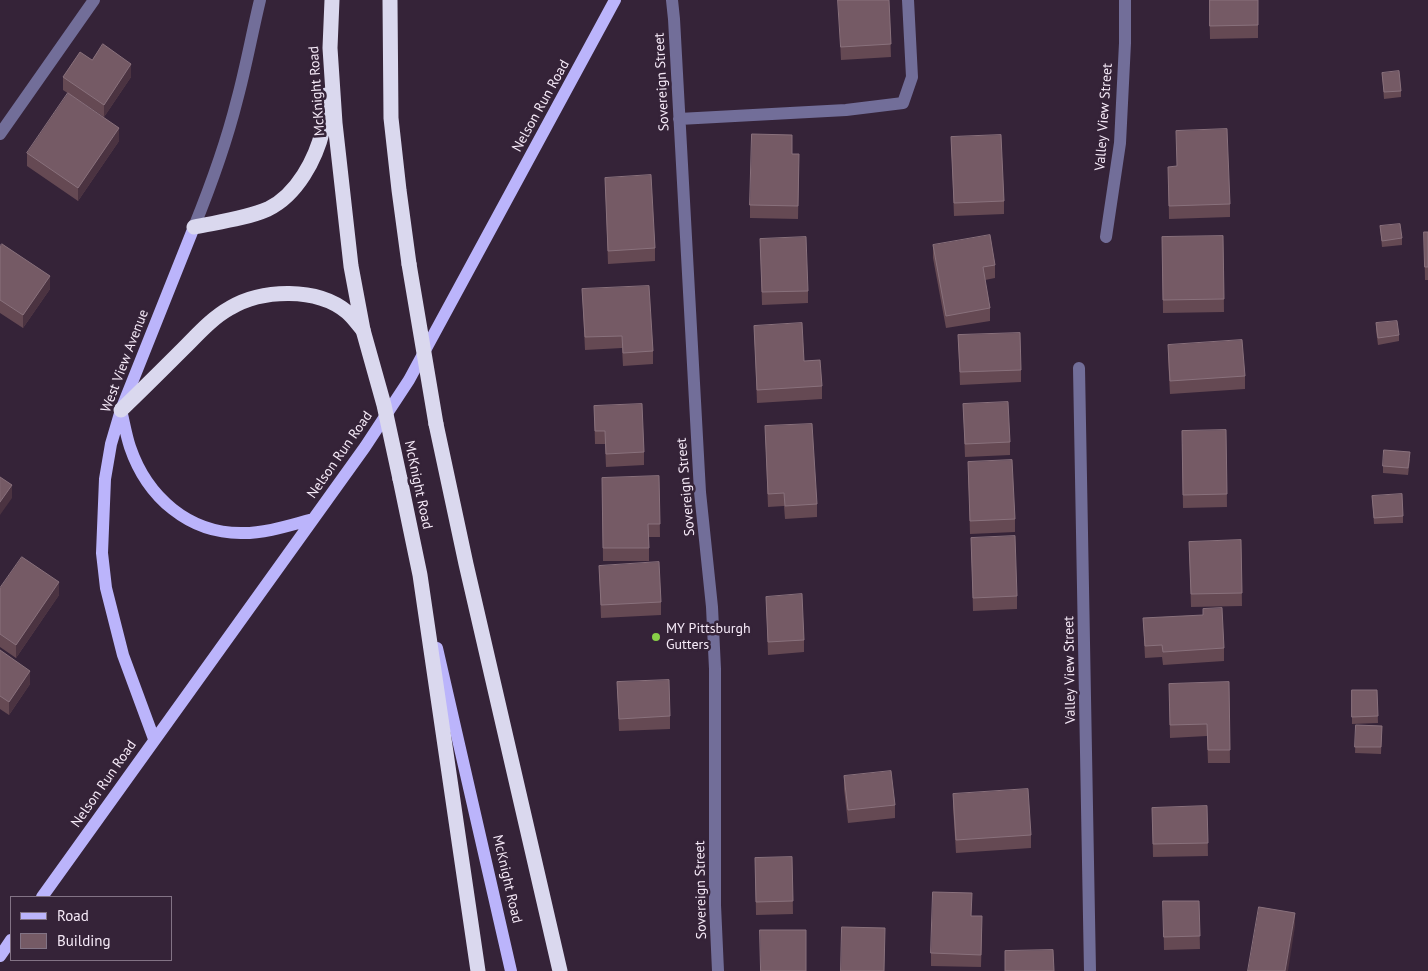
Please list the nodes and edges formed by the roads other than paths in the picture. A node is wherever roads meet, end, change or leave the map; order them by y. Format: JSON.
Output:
{"nodes":[{"id":1,"x":94,"y":0,"type":"edge"},
{"id":2,"x":260,"y":0,"type":"edge"},
{"id":3,"x":332,"y":0,"type":"edge"},
{"id":4,"x":390,"y":0,"type":"edge"},
{"id":5,"x":615,"y":0,"type":"edge"},
{"id":6,"x":672,"y":0,"type":"edge"},
{"id":7,"x":908,"y":0,"type":"edge"},
{"id":8,"x":1125,"y":0,"type":"edge"},
{"id":9,"x":330,"y":48,"type":"junction"},
{"id":10,"x":679,"y":119,"type":"junction"},
{"id":11,"x":0,"y":134,"type":"edge"},
{"id":12,"x":194,"y":226,"type":"junction"},
{"id":13,"x":1106,"y":236,"type":"dead end"},
{"id":14,"x":363,"y":330,"type":"junction"},
{"id":15,"x":1079,"y":368,"type":"dead end"},
{"id":16,"x":120,"y":410,"type":"junction"},
{"id":17,"x":314,"y":519,"type":"junction"},
{"id":18,"x":420,"y":575,"type":"junction"},
{"id":19,"x":154,"y":739,"type":"junction"},
{"id":20,"x":43,"y":896,"type":"edge"},
{"id":21,"x":10,"y":941,"type":"edge"},
{"id":22,"x":0,"y":956,"type":"edge"},
{"id":23,"x":478,"y":971,"type":"edge"},
{"id":24,"x":511,"y":971,"type":"edge"},
{"id":25,"x":560,"y":971,"type":"edge"},
{"id":26,"x":718,"y":971,"type":"edge"},
{"id":27,"x":1090,"y":971,"type":"edge"}],
"edges":[{"from":1,"to":11,"type":"street"},
{"from":2,"to":12,"type":"street","name":"West View Avenue"},
{"from":3,"to":9,"type":"highway","name":"McKnight Road"},
{"from":4,"to":25,"type":"highway","bridge":true},
{"from":5,"to":17,"type":"main road","name":"Nelson Run Road"},
{"from":6,"to":10,"type":"street","name":"Sovereign Street"},
{"from":7,"to":10,"type":"street"},
{"from":8,"to":13,"type":"street","name":"Valley View Street"},
{"from":9,"to":12,"type":"highway"},
{"from":9,"to":14,"type":"highway","name":"McKnight Road"},
{"from":10,"to":26,"type":"street","name":"Sovereign Street"},
{"from":12,"to":16,"type":"main road","name":"West View Avenue"},
{"from":14,"to":16,"type":"highway"},
{"from":14,"to":18,"type":"highway","name":"McKnight Road","bridge":true},
{"from":15,"to":27,"type":"street","name":"Valley View Street"},
{"from":16,"to":17,"type":"main road"},
{"from":16,"to":19,"type":"main road","name":"West View Avenue"},
{"from":17,"to":19,"type":"main road","name":"Nelson Run Road"},
{"from":18,"to":23,"type":"highway"},
{"from":18,"to":24,"type":"main road","name":"McKnight Road"},
{"from":19,"to":20,"type":"main road","name":"Nelson Run Road"},
{"from":21,"to":22,"type":"main road"}]}
